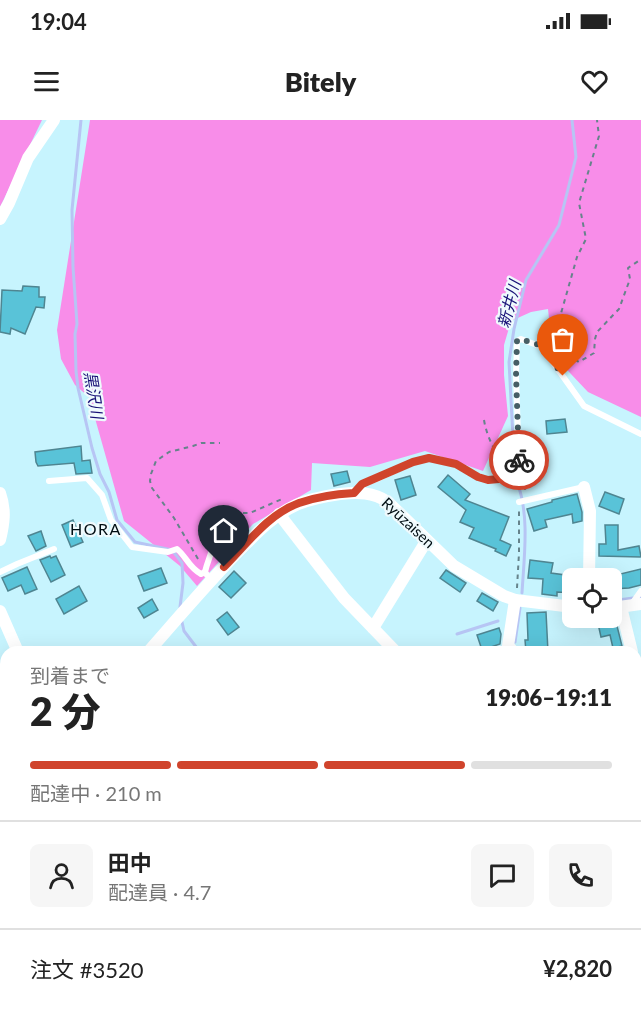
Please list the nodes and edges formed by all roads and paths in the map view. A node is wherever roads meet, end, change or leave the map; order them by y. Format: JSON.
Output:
{"nodes":[{"id":1,"x":54,"y":120,"type":"edge"},
{"id":2,"x":597,"y":120,"type":"edge"},
{"id":3,"x":0,"y":219,"type":"edge"},
{"id":4,"x":641,"y":261,"type":"edge"},
{"id":5,"x":552,"y":345,"type":"junction"},
{"id":6,"x":542,"y":346,"type":"junction"},
{"id":7,"x":484,"y":420,"type":"dead end"},
{"id":8,"x":641,"y":434,"type":"edge"},
{"id":9,"x":220,"y":443,"type":"dead end"},
{"id":10,"x":519,"y":469,"type":"junction"},
{"id":11,"x":513,"y":475,"type":"junction"},
{"id":12,"x":49,"y":481,"type":"dead end"},
{"id":13,"x":584,"y":487,"type":"joint"},
{"id":14,"x":0,"y":493,"type":"edge"},
{"id":15,"x":354,"y":493,"type":"junction"},
{"id":16,"x":523,"y":501,"type":"junction"},
{"id":17,"x":294,"y":506,"type":"junction"},
{"id":18,"x":243,"y":513,"type":"dead end"},
{"id":19,"x":279,"y":514,"type":"junction"},
{"id":20,"x":212,"y":529,"type":"dead end"},
{"id":21,"x":0,"y":540,"type":"edge"},
{"id":22,"x":427,"y":540,"type":"junction"},
{"id":23,"x":54,"y":549,"type":"dead end"},
{"id":24,"x":589,"y":568,"type":"edge"},
{"id":25,"x":0,"y":572,"type":"edge"},
{"id":26,"x":208,"y":577,"type":"junction"},
{"id":27,"x":515,"y":600,"type":"junction"},
{"id":28,"x":631,"y":601,"type":"edge"},
{"id":29,"x":562,"y":606,"type":"edge"},
{"id":30,"x":0,"y":611,"type":"edge"},
{"id":31,"x":373,"y":628,"type":"junction"},
{"id":32,"x":15,"y":646,"type":"edge"},
{"id":33,"x":153,"y":646,"type":"edge"},
{"id":34,"x":390,"y":646,"type":"edge"},
{"id":35,"x":508,"y":646,"type":"edge"},
{"id":36,"x":632,"y":646,"type":"edge"}],
"edges":[{"from":1,"to":3,"type":"street"},
{"from":2,"to":5,"type":"path"},
{"from":4,"to":5,"type":"path"},
{"from":5,"to":6,"type":"path"},
{"from":6,"to":8,"type":"lane"},
{"from":6,"to":10,"type":"lane"},
{"from":7,"to":11,"type":"path"},
{"from":9,"to":26,"type":"path"},
{"from":10,"to":11,"type":"lane"},
{"from":10,"to":16,"type":"path"},
{"from":11,"to":15,"type":"lane"},
{"from":12,"to":26,"type":"lane"},
{"from":13,"to":16,"type":"lane"},
{"from":13,"to":24,"type":"street"},
{"from":14,"to":21,"type":"street"},
{"from":15,"to":17,"type":"street","name":"Ryūzaisen"},
{"from":15,"to":22,"type":"street","name":"Ryūzaisen"},
{"from":16,"to":27,"type":"path"},
{"from":17,"to":18,"type":"path"},
{"from":17,"to":19,"type":"street","name":"Ryūzaisen"},
{"from":19,"to":26,"type":"street","name":"Ryūzaisen"},
{"from":19,"to":31,"type":"street"},
{"from":20,"to":26,"type":"lane"},
{"from":22,"to":27,"type":"street","name":"Ryūzaisen"},
{"from":22,"to":31,"type":"street"},
{"from":23,"to":25,"type":"lane"},
{"from":26,"to":33,"type":"street","name":"Ryūzaisen"},
{"from":27,"to":29,"type":"street","name":"Ryūzaisen"},
{"from":27,"to":35,"type":"street"},
{"from":28,"to":36,"type":"street"},
{"from":30,"to":32,"type":"street"},
{"from":31,"to":34,"type":"street"}]}
